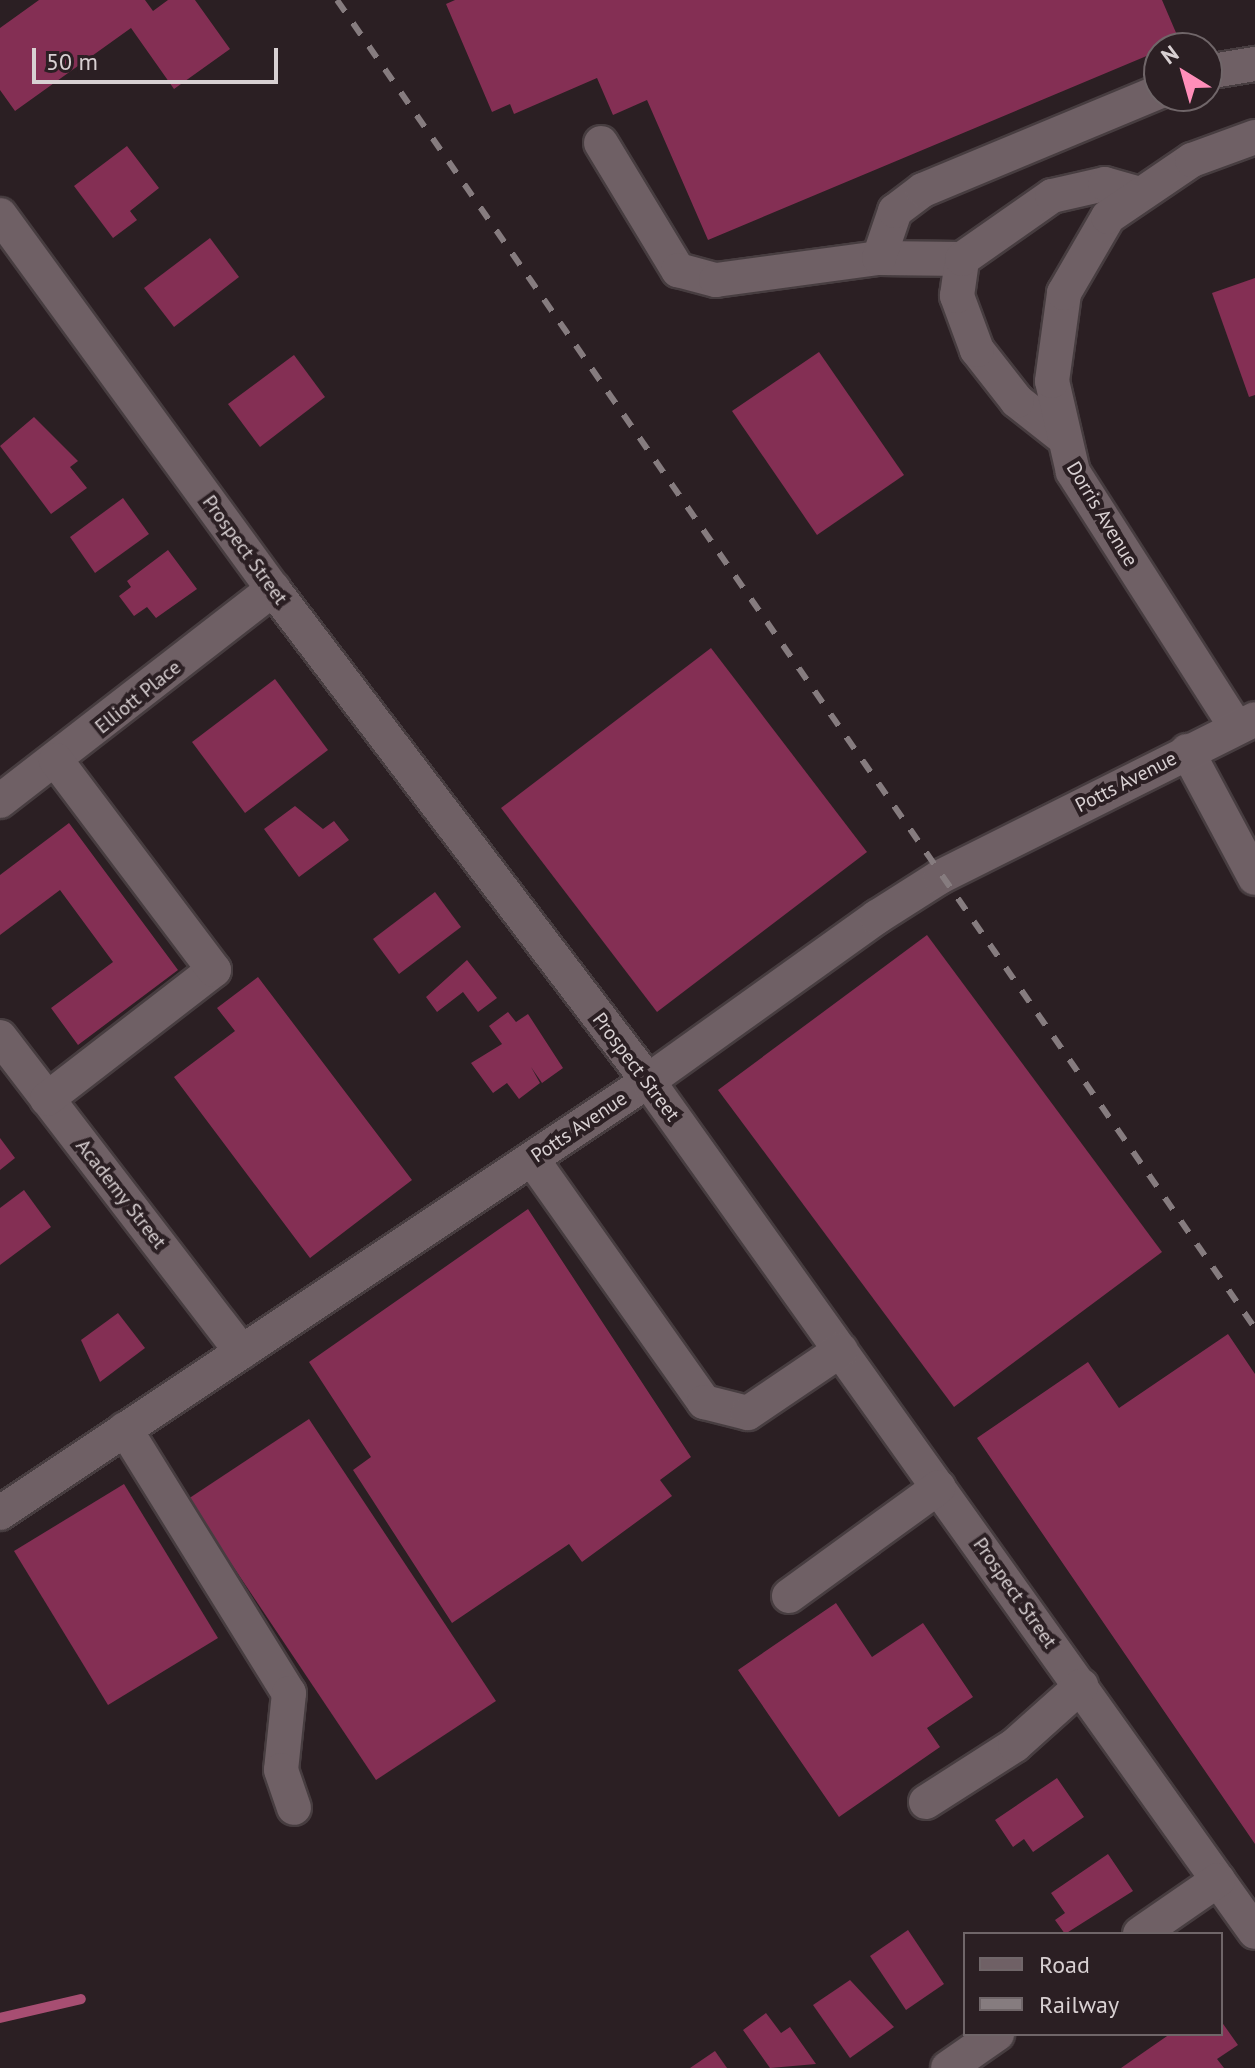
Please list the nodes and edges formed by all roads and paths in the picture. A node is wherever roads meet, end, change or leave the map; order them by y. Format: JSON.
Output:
{"nodes":[{"id":1,"x":1255,"y":64,"type":"edge"},
{"id":2,"x":1223,"y":69,"type":"edge"},
{"id":3,"x":1143,"y":99,"type":"edge"},
{"id":4,"x":1255,"y":137,"type":"edge"},
{"id":5,"x":601,"y":143,"type":"dead end"},
{"id":6,"x":1136,"y":193,"type":"junction"},
{"id":7,"x":0,"y":215,"type":"edge"},
{"id":8,"x":879,"y":258,"type":"junction"},
{"id":9,"x":962,"y":259,"type":"junction"},
{"id":10,"x":1060,"y":435,"type":"junction"},
{"id":11,"x":273,"y":589,"type":"junction"},
{"id":12,"x":1246,"y":723,"type":"edge"},
{"id":13,"x":1187,"y":751,"type":"junction"},
{"id":14,"x":56,"y":760,"type":"junction"},
{"id":15,"x":0,"y":801,"type":"edge"},
{"id":16,"x":1255,"y":878,"type":"edge"},
{"id":17,"x":0,"y":1037,"type":"edge"},
{"id":18,"x":648,"y":1081,"type":"junction"},
{"id":19,"x":47,"y":1099,"type":"junction"},
{"id":20,"x":532,"y":1159,"type":"junction"},
{"id":21,"x":841,"y":1350,"type":"junction"},
{"id":22,"x":242,"y":1352,"type":"junction"},
{"id":23,"x":125,"y":1429,"type":"junction"},
{"id":24,"x":939,"y":1487,"type":"junction"},
{"id":25,"x":0,"y":1513,"type":"edge"},
{"id":26,"x":789,"y":1596,"type":"dead end"},
{"id":27,"x":1081,"y":1686,"type":"junction"},
{"id":28,"x":926,"y":1802,"type":"dead end"},
{"id":29,"x":294,"y":1808,"type":"dead end"},
{"id":30,"x":1218,"y":1880,"type":"junction"},
{"id":31,"x":1143,"y":1932,"type":"edge"},
{"id":32,"x":1255,"y":1932,"type":"edge"},
{"id":33,"x":994,"y":2036,"type":"edge"},
{"id":34,"x":948,"y":2068,"type":"edge"}],
"edges":[{"from":1,"to":2,"type":"street"},
{"from":3,"to":8,"type":"street"},
{"from":4,"to":6,"type":"street","name":"Dorris Avenue"},
{"from":5,"to":8,"type":"street"},
{"from":6,"to":9,"type":"street"},
{"from":6,"to":10,"type":"street","name":"Dorris Avenue"},
{"from":7,"to":11,"type":"street","name":"Prospect Street"},
{"from":8,"to":9,"type":"street"},
{"from":9,"to":10,"type":"street"},
{"from":10,"to":12,"type":"street","name":"Dorris Avenue"},
{"from":11,"to":14,"type":"street","name":"Elliott Place"},
{"from":11,"to":18,"type":"street","name":"Prospect Street"},
{"from":12,"to":13,"type":"street","name":"Potts Avenue"},
{"from":13,"to":16,"type":"street"},
{"from":13,"to":18,"type":"street","name":"Potts Avenue"},
{"from":14,"to":15,"type":"street","name":"Elliott Place"},
{"from":14,"to":19,"type":"street"},
{"from":17,"to":19,"type":"street","name":"Academy Street"},
{"from":18,"to":20,"type":"street","name":"Potts Avenue"},
{"from":18,"to":21,"type":"street","name":"Prospect Street"},
{"from":19,"to":22,"type":"street","name":"Academy Street"},
{"from":20,"to":21,"type":"street"},
{"from":20,"to":22,"type":"street","name":"Potts Avenue"},
{"from":21,"to":24,"type":"street","name":"Prospect Street"},
{"from":22,"to":23,"type":"street","name":"Potts Avenue"},
{"from":23,"to":25,"type":"street","name":"Potts Avenue"},
{"from":23,"to":29,"type":"street"},
{"from":24,"to":26,"type":"street"},
{"from":24,"to":27,"type":"street","name":"Prospect Street"},
{"from":27,"to":28,"type":"street"},
{"from":27,"to":30,"type":"street","name":"Prospect Street"},
{"from":30,"to":31,"type":"street"},
{"from":30,"to":32,"type":"street","name":"Prospect Street"},
{"from":33,"to":34,"type":"street"}]}
